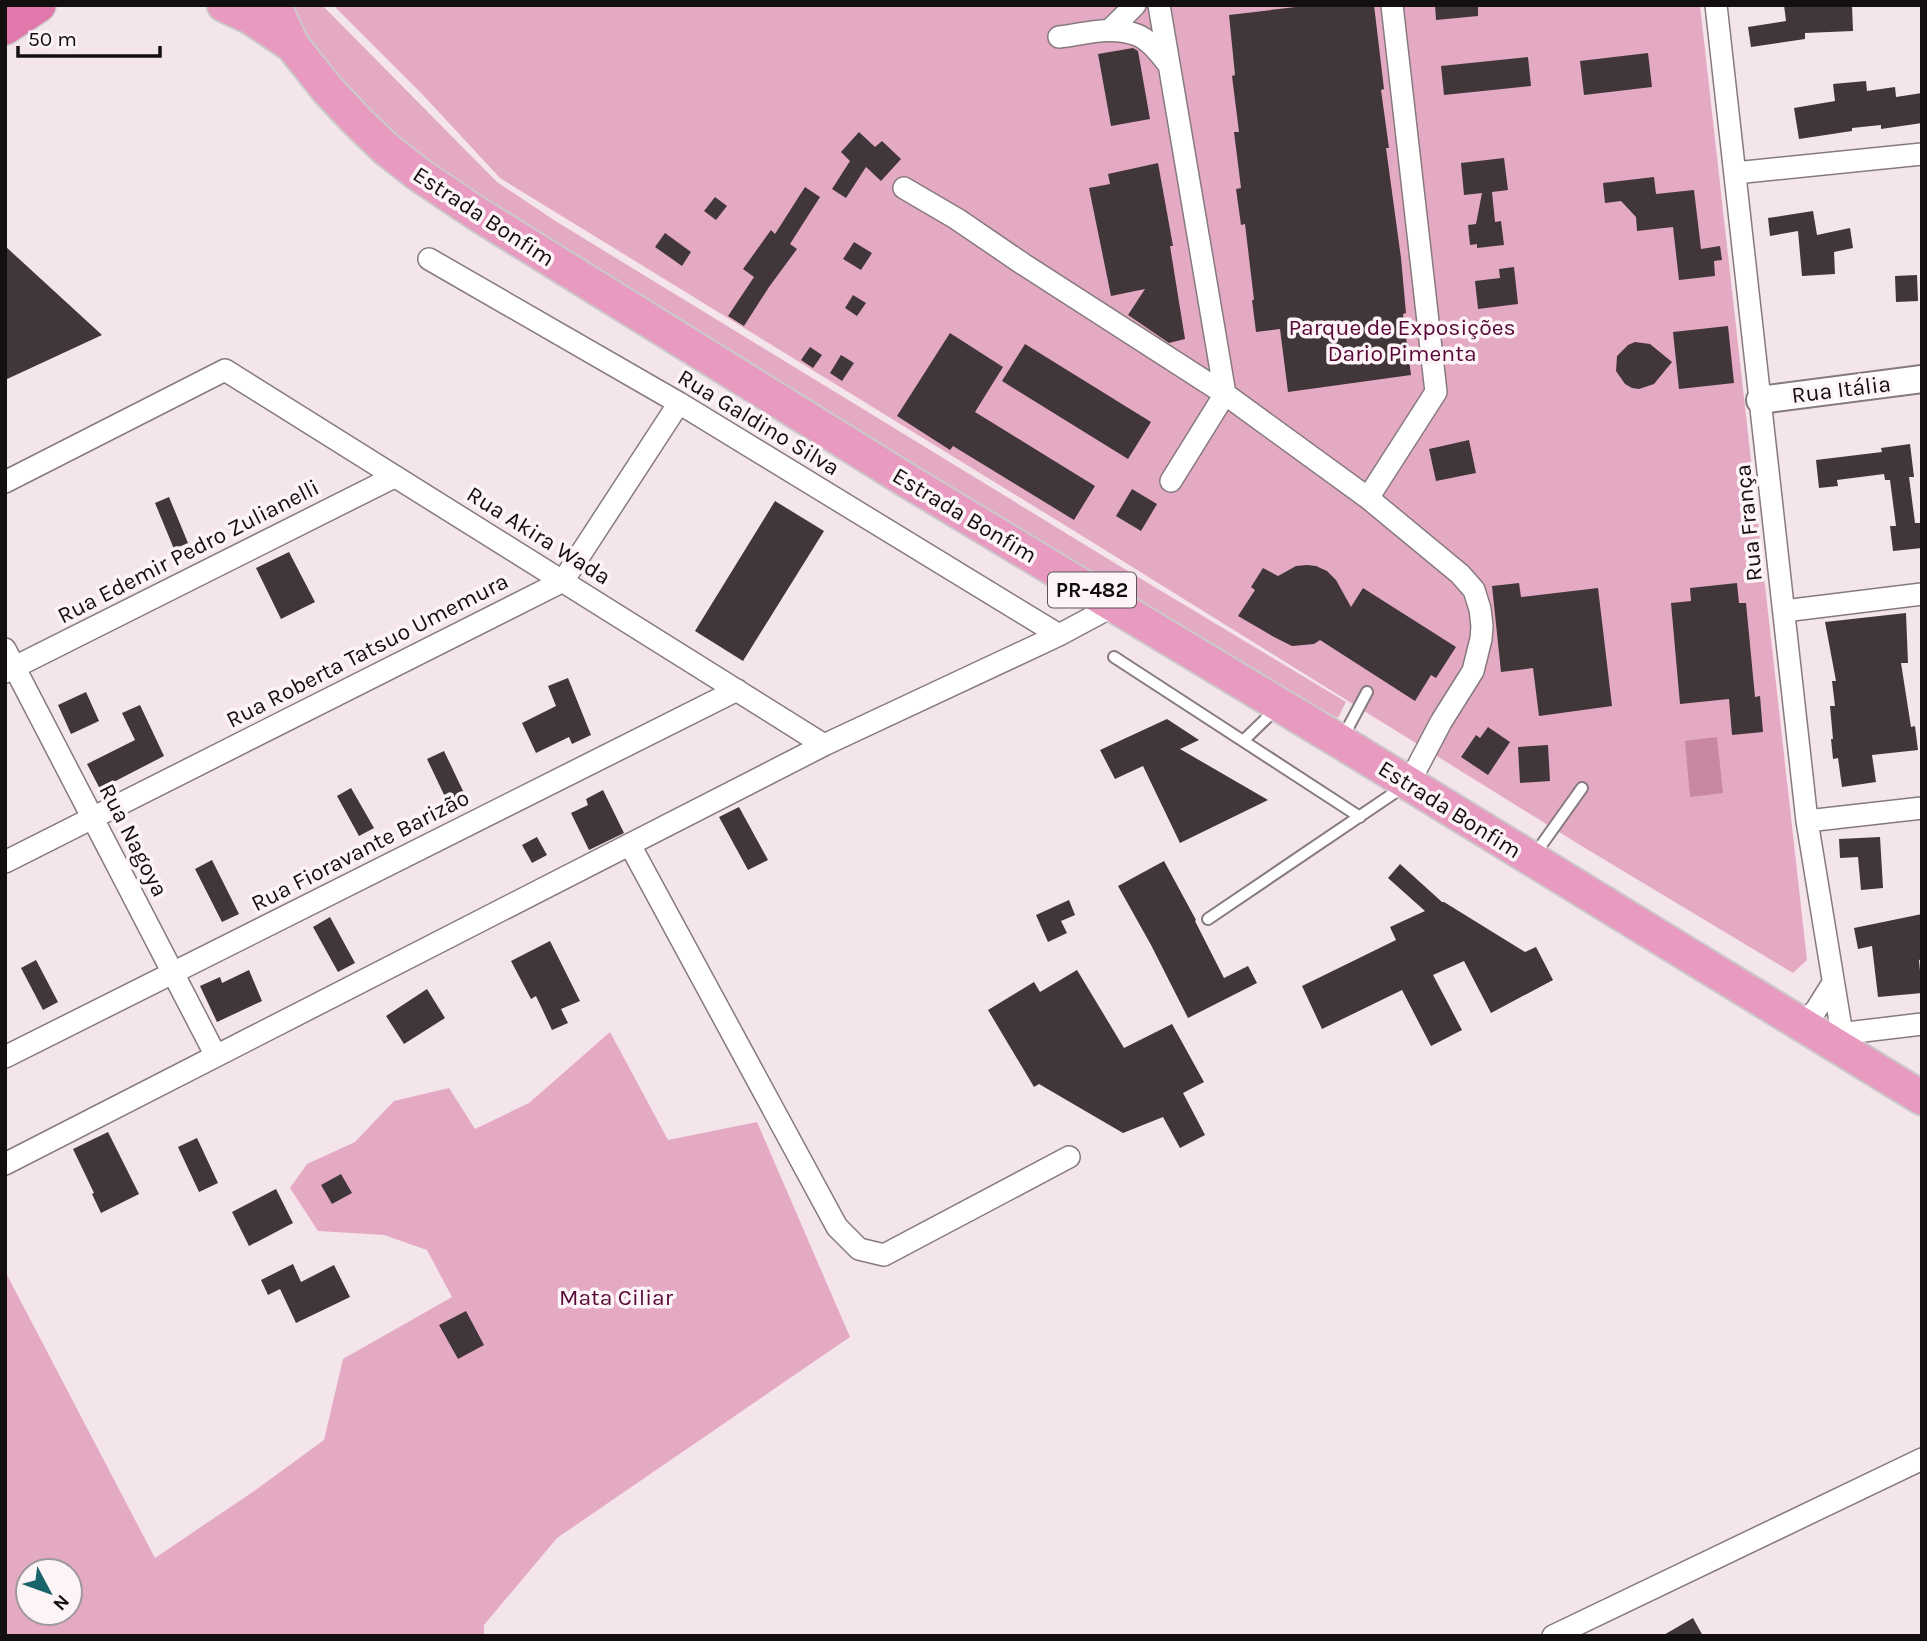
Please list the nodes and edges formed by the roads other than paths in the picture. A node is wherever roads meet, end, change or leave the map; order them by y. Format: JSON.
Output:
{"nodes":[{"id":1,"x":18,"y":5,"type":"edge"},
{"id":2,"x":38,"y":5,"type":"edge"},
{"id":3,"x":224,"y":5,"type":"edge"},
{"id":4,"x":274,"y":5,"type":"edge"},
{"id":5,"x":1135,"y":5,"type":"edge"},
{"id":6,"x":1158,"y":5,"type":"edge"},
{"id":7,"x":1392,"y":5,"type":"edge"},
{"id":8,"x":1716,"y":5,"type":"edge"},
{"id":9,"x":5,"y":16,"type":"edge"},
{"id":10,"x":5,"y":27,"type":"edge"},
{"id":11,"x":1110,"y":30,"type":"junction"},
{"id":12,"x":1059,"y":37,"type":"dead end"},
{"id":13,"x":292,"y":45,"type":"junction"},
{"id":14,"x":1169,"y":65,"type":"junction"},
{"id":15,"x":1922,"y":154,"type":"edge"},
{"id":16,"x":1735,"y":173,"type":"junction"},
{"id":17,"x":904,"y":188,"type":"dead end"},
{"id":18,"x":429,"y":258,"type":"dead end"},
{"id":19,"x":1922,"y":379,"type":"edge"},
{"id":20,"x":1225,"y":394,"type":"junction"},
{"id":21,"x":1760,"y":400,"type":"junction"},
{"id":22,"x":679,"y":403,"type":"junction"},
{"id":23,"x":394,"y":477,"type":"junction"},
{"id":24,"x":1171,"y":481,"type":"dead end"},
{"id":25,"x":5,"y":482,"type":"edge"},
{"id":26,"x":1368,"y":498,"type":"junction"},
{"id":27,"x":563,"y":581,"type":"junction"},
{"id":28,"x":1922,"y":594,"type":"edge"},
{"id":29,"x":1115,"y":605,"type":"junction"},
{"id":30,"x":1784,"y":611,"type":"junction"},
{"id":31,"x":1059,"y":635,"type":"junction"},
{"id":32,"x":1114,"y":657,"type":"dead end"},
{"id":33,"x":8,"y":663,"type":"edge"},
{"id":34,"x":737,"y":690,"type":"junction"},
{"id":35,"x":1367,"y":692,"type":"dead end"},
{"id":36,"x":1280,"y":705,"type":"junction"},
{"id":37,"x":1243,"y":741,"type":"junction"},
{"id":38,"x":1341,"y":742,"type":"junction"},
{"id":39,"x":824,"y":745,"type":"junction"},
{"id":40,"x":1409,"y":783,"type":"junction"},
{"id":41,"x":1582,"y":788,"type":"dead end"},
{"id":42,"x":1922,"y":808,"type":"edge"},
{"id":43,"x":1360,"y":817,"type":"junction"},
{"id":44,"x":93,"y":818,"type":"junction"},
{"id":45,"x":1807,"y":821,"type":"junction"},
{"id":46,"x":630,"y":845,"type":"junction"},
{"id":47,"x":1531,"y":860,"type":"junction"},
{"id":48,"x":5,"y":862,"type":"edge"},
{"id":49,"x":1208,"y":919,"type":"dead end"},
{"id":50,"x":173,"y":973,"type":"junction"},
{"id":51,"x":1833,"y":983,"type":"junction"},
{"id":52,"x":1922,"y":1024,"type":"edge"},
{"id":53,"x":1822,"y":1031,"type":"junction"},
{"id":54,"x":216,"y":1056,"type":"junction"},
{"id":55,"x":5,"y":1057,"type":"edge"},
{"id":56,"x":1922,"y":1098,"type":"edge"},
{"id":57,"x":1069,"y":1157,"type":"dead end"},
{"id":58,"x":5,"y":1164,"type":"edge"},
{"id":59,"x":1922,"y":1459,"type":"edge"},
{"id":60,"x":1553,"y":1636,"type":"edge"}],
"edges":[{"from":1,"to":9,"type":"highway"},
{"from":2,"to":10,"type":"highway"},
{"from":3,"to":13,"type":"main road","name":"Estrada Bonfim","number":"PR-482"},
{"from":4,"to":13,"type":"main road","name":"Estrada Bonfim","number":"PR-482"},
{"from":5,"to":11,"type":"street"},
{"from":6,"to":14,"type":"street"},
{"from":7,"to":26,"type":"street"},
{"from":8,"to":16,"type":"street","name":"Rua França"},
{"from":11,"to":12,"type":"street"},
{"from":11,"to":14,"type":"street"},
{"from":13,"to":29,"type":"main road","name":"Estrada Bonfim","number":"PR-482"},
{"from":14,"to":20,"type":"street"},
{"from":15,"to":16,"type":"street"},
{"from":16,"to":21,"type":"street","name":"Rua França"},
{"from":17,"to":20,"type":"street"},
{"from":18,"to":22,"type":"street","name":"Rua Galdino Silva"},
{"from":19,"to":21,"type":"street","name":"Rua Itália"},
{"from":20,"to":24,"type":"street"},
{"from":20,"to":26,"type":"street"},
{"from":21,"to":30,"type":"street","name":"Rua França"},
{"from":22,"to":27,"type":"street"},
{"from":22,"to":31,"type":"street","name":"Rua Galdino Silva"},
{"from":23,"to":25,"type":"street","name":"Rua Akira Wada"},
{"from":23,"to":27,"type":"street","name":"Rua Akira Wada"},
{"from":23,"to":33,"type":"street","name":"Rua Edemir Pedro Zulianelli"},
{"from":26,"to":40,"type":"street"},
{"from":27,"to":34,"type":"street","name":"Rua Akira Wada"},
{"from":27,"to":44,"type":"street","name":"Rua Roberta Tatsuo Umemura"},
{"from":28,"to":30,"type":"street"},
{"from":29,"to":31,"type":"street"},
{"from":29,"to":36,"type":"main road","name":"Estrada Bonfim","number":"PR-482"},
{"from":30,"to":45,"type":"street","name":"Rua França"},
{"from":31,"to":39,"type":"street"},
{"from":32,"to":37,"type":"lane"},
{"from":33,"to":44,"type":"street","name":"Rua Nagoya"},
{"from":34,"to":39,"type":"street","name":"Rua Akira Wada"},
{"from":34,"to":50,"type":"street","name":"Rua Fioravante Barizão"},
{"from":35,"to":38,"type":"lane"},
{"from":36,"to":37,"type":"lane"},
{"from":36,"to":38,"type":"main road","name":"Estrada Bonfim","number":"PR-482"},
{"from":37,"to":43,"type":"lane"},
{"from":38,"to":40,"type":"main road","name":"Estrada Bonfim","number":"PR-482"},
{"from":39,"to":46,"type":"street"},
{"from":40,"to":43,"type":"lane"},
{"from":40,"to":47,"type":"main road","name":"Estrada Bonfim","number":"PR-482"},
{"from":41,"to":47,"type":"lane"},
{"from":42,"to":45,"type":"street"},
{"from":43,"to":49,"type":"lane"},
{"from":44,"to":48,"type":"street","name":"Rua Roberta Tatsuo Umemura"},
{"from":44,"to":50,"type":"street","name":"Rua Nagoya"},
{"from":45,"to":51,"type":"street","name":"Rua França"},
{"from":46,"to":54,"type":"street"},
{"from":46,"to":57,"type":"street"},
{"from":47,"to":53,"type":"main road","name":"Estrada Bonfim","number":"PR-482"},
{"from":50,"to":54,"type":"street","name":"Rua Nagoya"},
{"from":50,"to":55,"type":"street","name":"Rua Fioravante Barizão"},
{"from":51,"to":53,"type":"street","name":"Rua França"},
{"from":51,"to":53,"type":"street"},
{"from":52,"to":53,"type":"street"},
{"from":53,"to":56,"type":"main road","name":"Estrada Bonfim","number":"PR-482"},
{"from":54,"to":58,"type":"street"},
{"from":59,"to":60,"type":"street"}]}
